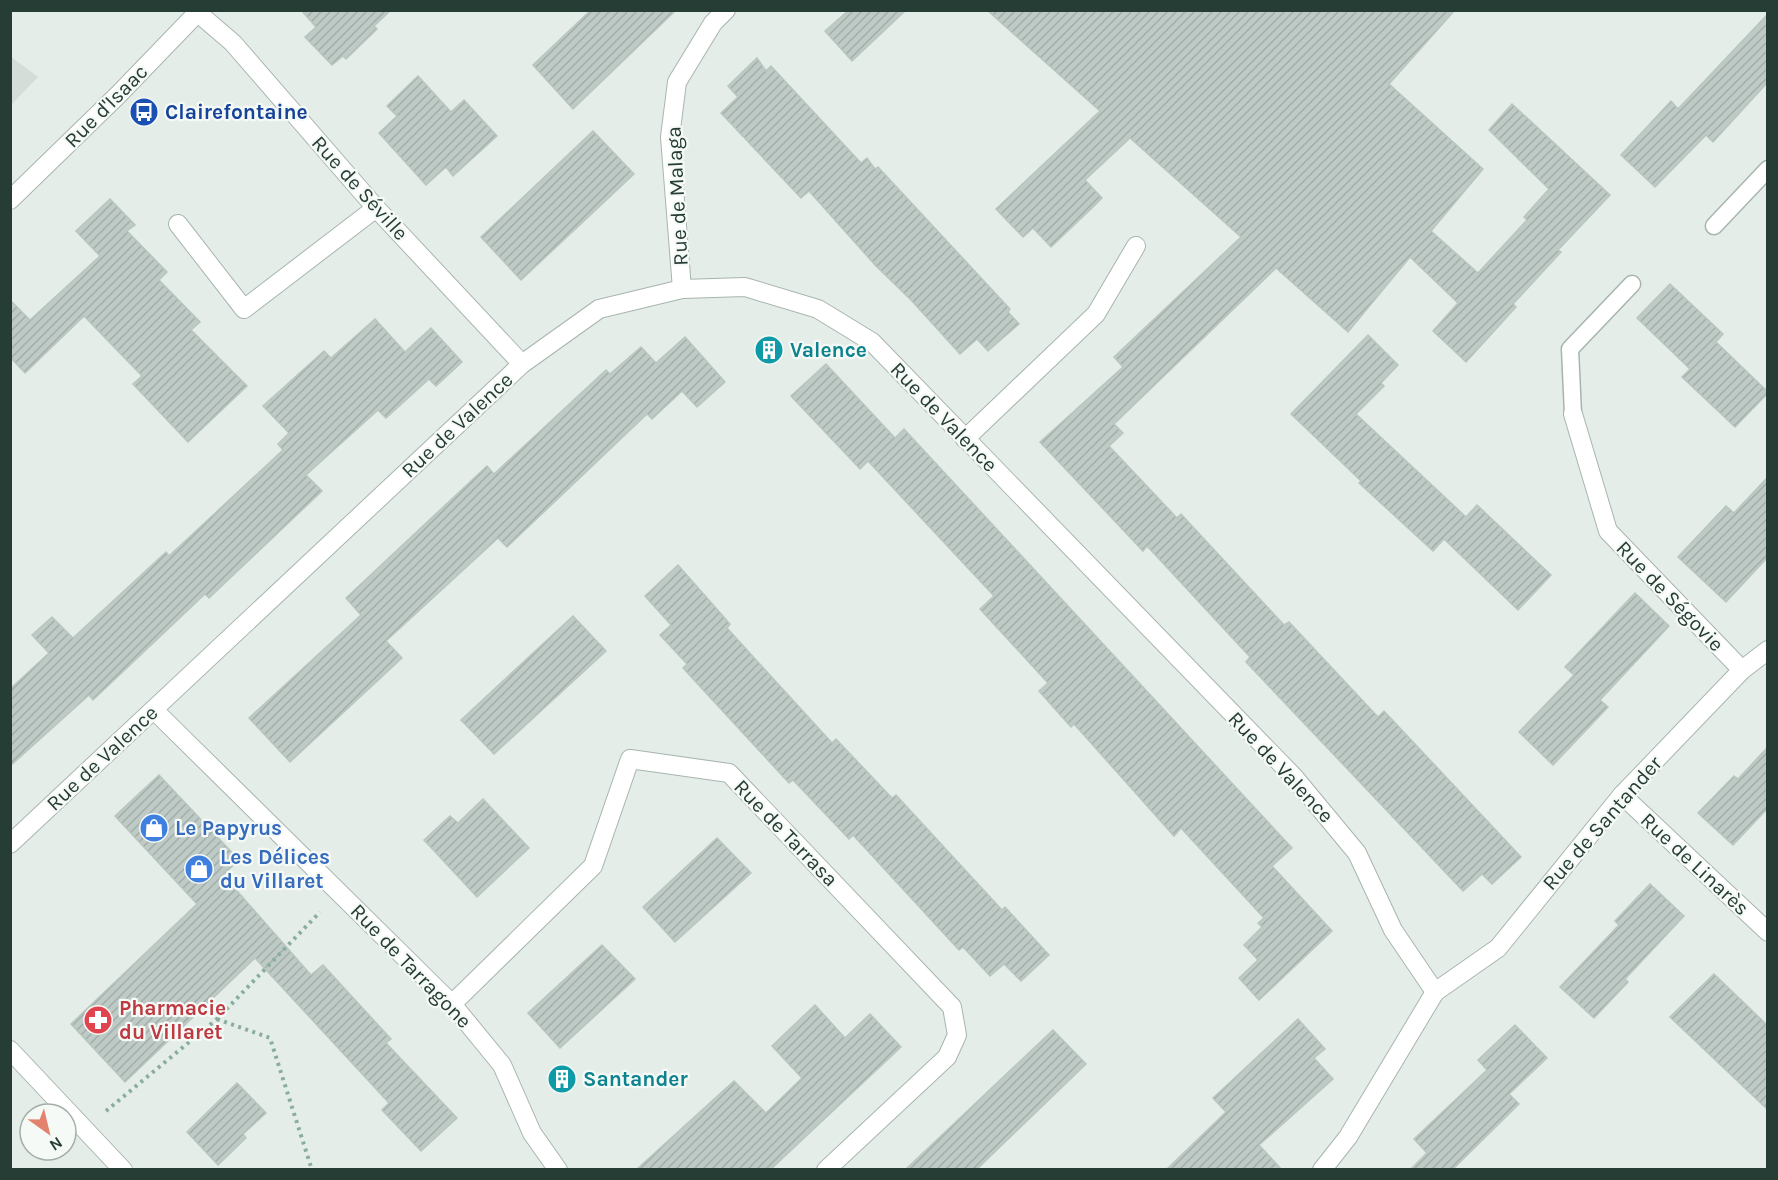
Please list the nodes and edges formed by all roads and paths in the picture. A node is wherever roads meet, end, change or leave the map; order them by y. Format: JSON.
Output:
{"nodes":[{"id":1,"x":726,"y":10,"type":"edge"},
{"id":2,"x":199,"y":12,"type":"edge"},
{"id":3,"x":1767,"y":169,"type":"edge"},
{"id":4,"x":10,"y":200,"type":"edge"},
{"id":5,"x":376,"y":208,"type":"junction"},
{"id":6,"x":178,"y":224,"type":"dead end"},
{"id":7,"x":1714,"y":226,"type":"dead end"},
{"id":8,"x":1136,"y":246,"type":"dead end"},
{"id":9,"x":1632,"y":284,"type":"dead end"},
{"id":10,"x":682,"y":289,"type":"junction"},
{"id":11,"x":522,"y":364,"type":"junction"},
{"id":12,"x":1573,"y":414,"type":"joint"},
{"id":13,"x":965,"y":440,"type":"junction"},
{"id":14,"x":1767,"y":650,"type":"edge"},
{"id":15,"x":1742,"y":670,"type":"junction"},
{"id":16,"x":154,"y":710,"type":"junction"},
{"id":17,"x":1622,"y":795,"type":"junction"},
{"id":18,"x":10,"y":844,"type":"edge"},
{"id":19,"x":339,"y":893,"type":"junction"},
{"id":20,"x":1767,"y":932,"type":"edge"},
{"id":21,"x":1435,"y":992,"type":"junction"},
{"id":22,"x":452,"y":1004,"type":"junction"},
{"id":23,"x":218,"y":1018,"type":"junction"},
{"id":24,"x":10,"y":1050,"type":"edge"},
{"id":25,"x":84,"y":1128,"type":"junction"},
{"id":26,"x":123,"y":1170,"type":"edge"},
{"id":27,"x":312,"y":1170,"type":"edge"},
{"id":28,"x":558,"y":1170,"type":"edge"},
{"id":29,"x":826,"y":1170,"type":"edge"},
{"id":30,"x":1322,"y":1170,"type":"edge"}],
"edges":[{"from":1,"to":10,"type":"street","name":"Rue de Malaga"},
{"from":2,"to":4,"type":"street","name":"Rue d'Isaac"},
{"from":2,"to":5,"type":"street","name":"Rue de Séville"},
{"from":3,"to":7,"type":"lane"},
{"from":5,"to":6,"type":"street"},
{"from":5,"to":11,"type":"street","name":"Rue de Séville"},
{"from":8,"to":13,"type":"street"},
{"from":9,"to":12,"type":"lane"},
{"from":10,"to":11,"type":"street","name":"Rue de Valence"},
{"from":10,"to":13,"type":"street","name":"Rue de Valence"},
{"from":11,"to":16,"type":"street","name":"Rue de Valence"},
{"from":12,"to":15,"type":"street","name":"Rue de Ségovie"},
{"from":13,"to":21,"type":"street","name":"Rue de Valence"},
{"from":14,"to":15,"type":"street","name":"Rue de Santander"},
{"from":15,"to":17,"type":"street","name":"Rue de Santander"},
{"from":16,"to":18,"type":"street","name":"Rue de Valence"},
{"from":16,"to":19,"type":"street","name":"Rue de Tarragone"},
{"from":17,"to":20,"type":"street","name":"Rue de Linarès"},
{"from":17,"to":21,"type":"street","name":"Rue de Santander"},
{"from":19,"to":22,"type":"street","name":"Rue de Tarragone"},
{"from":19,"to":23,"type":"path"},
{"from":21,"to":30,"type":"street"},
{"from":22,"to":28,"type":"street","name":"Rue de Tarragone"},
{"from":22,"to":29,"type":"street","name":"Rue de Tarrasa"},
{"from":23,"to":25,"type":"path"},
{"from":23,"to":27,"type":"path"},
{"from":24,"to":25,"type":"street"},
{"from":25,"to":26,"type":"street"}]}
